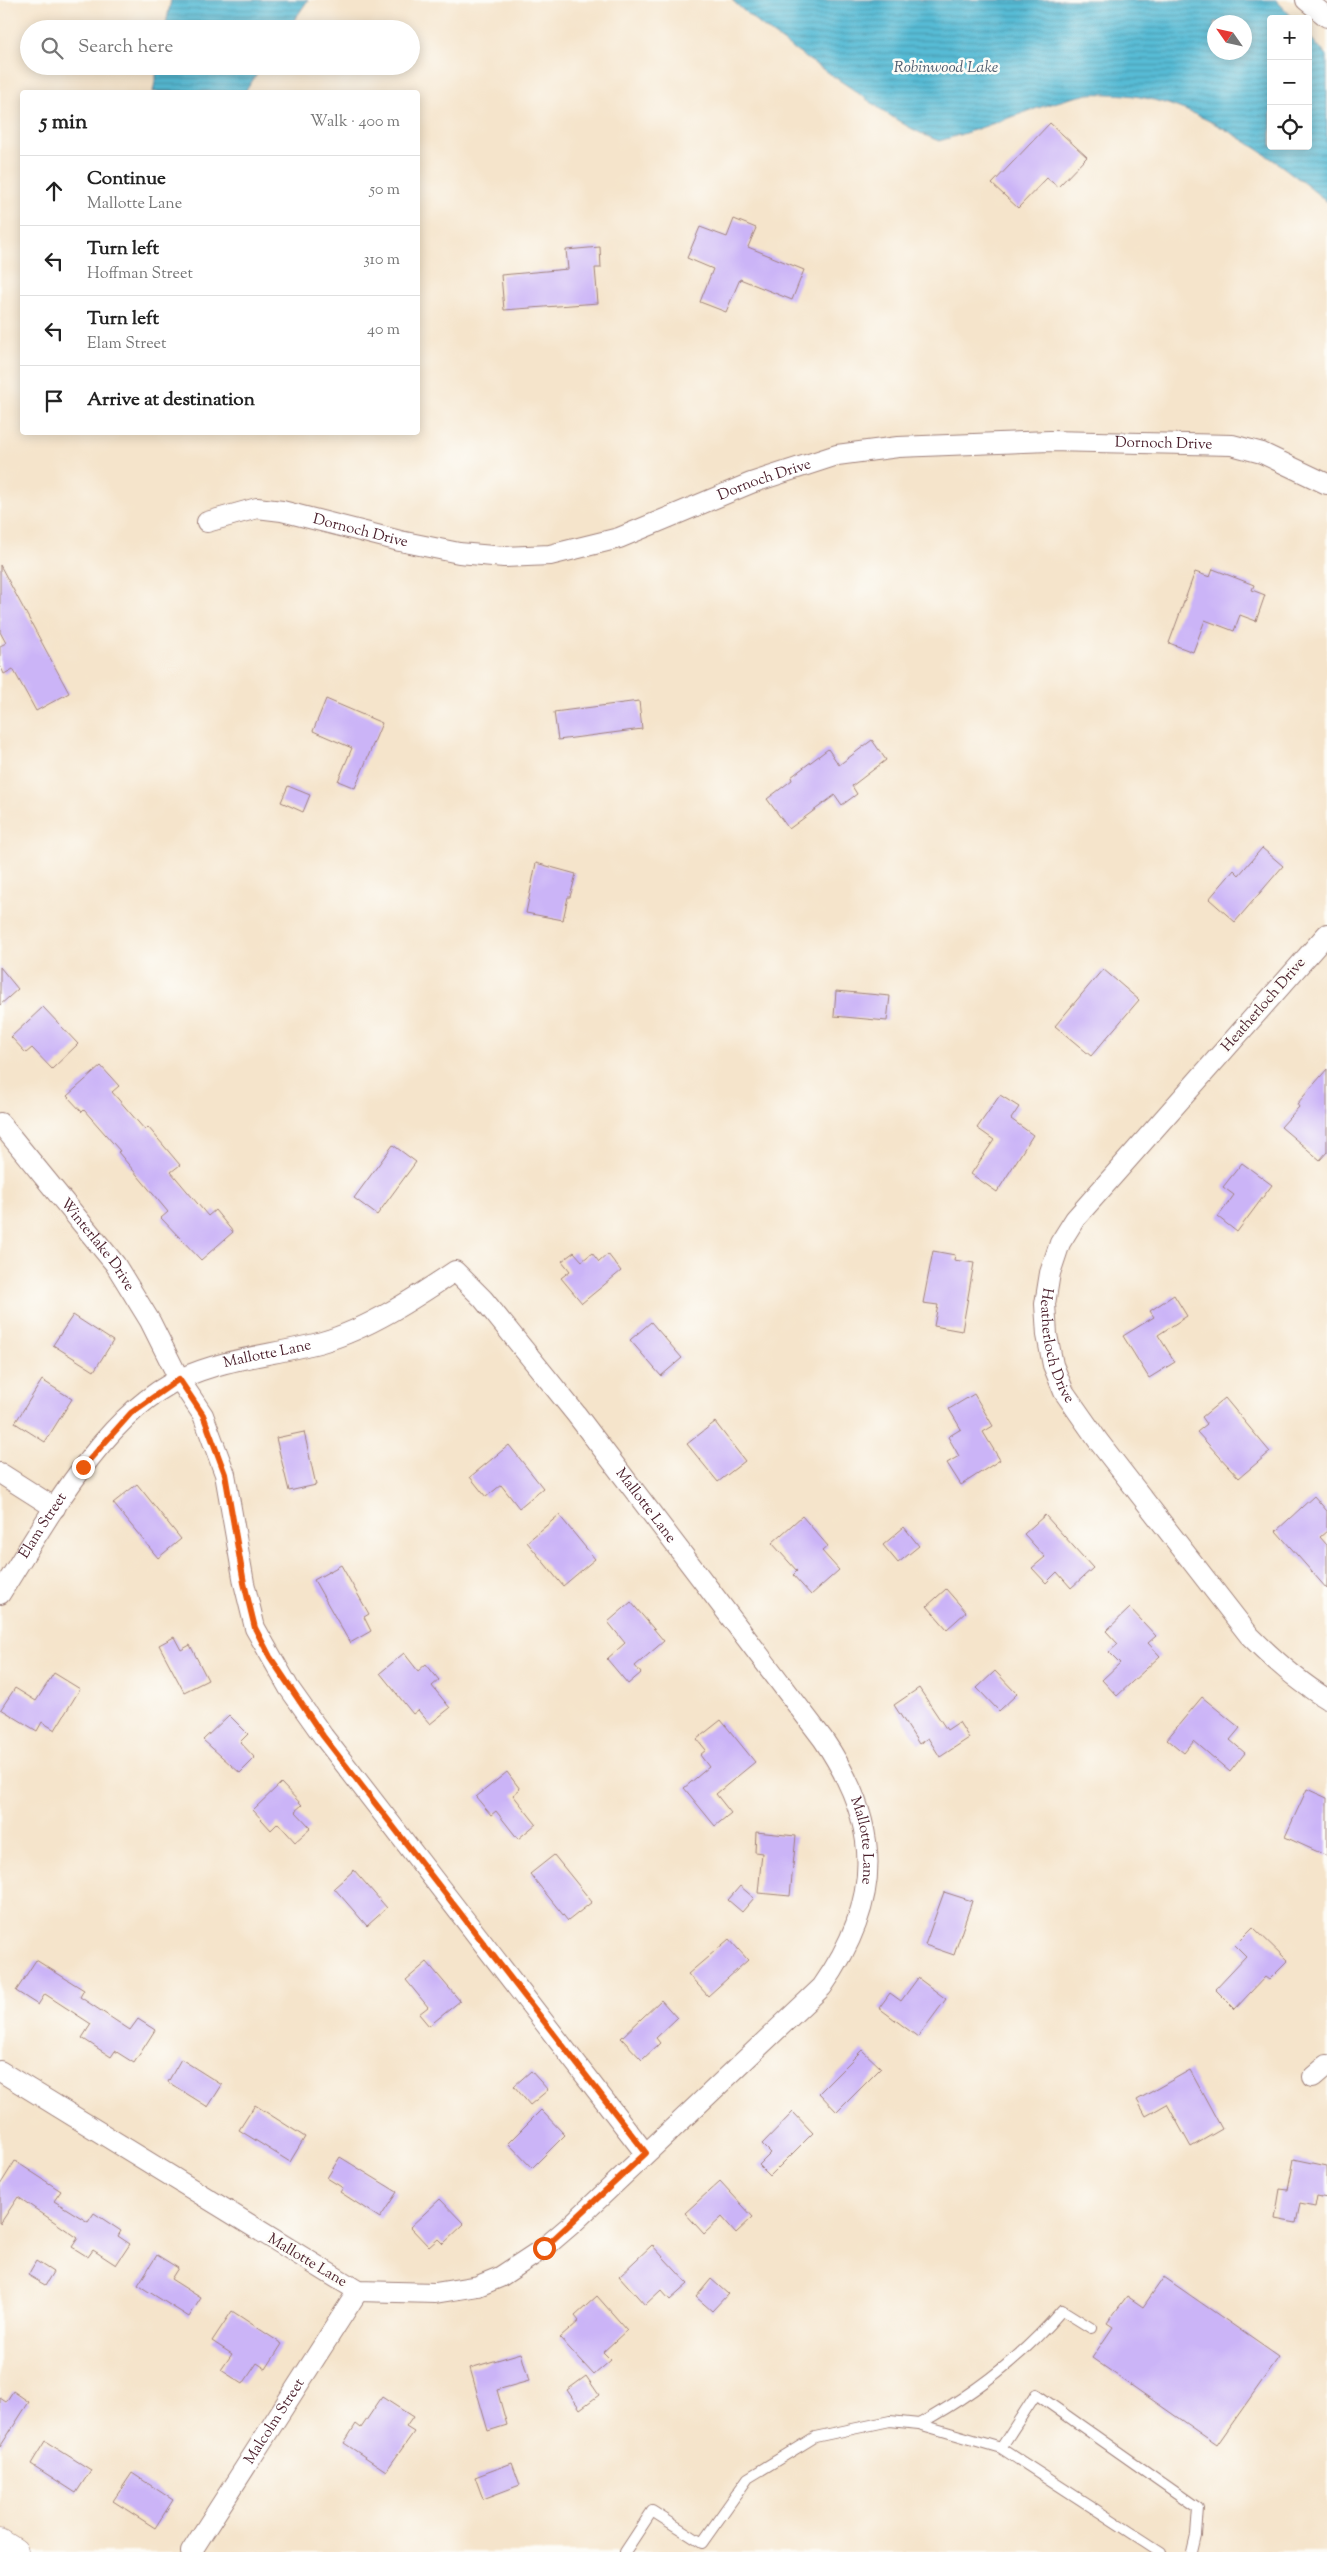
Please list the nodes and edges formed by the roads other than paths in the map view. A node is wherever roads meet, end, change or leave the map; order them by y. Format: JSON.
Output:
{"nodes":[{"id":1,"x":1306,"y":0,"type":"edge"},
{"id":2,"x":1327,"y":17,"type":"edge"},
{"id":3,"x":1327,"y":484,"type":"edge"},
{"id":4,"x":208,"y":522,"type":"dead end"},
{"id":5,"x":1327,"y":934,"type":"edge"},
{"id":6,"x":0,"y":1123,"type":"edge"},
{"id":7,"x":179,"y":1379,"type":"junction"},
{"id":8,"x":0,"y":1473,"type":"edge"},
{"id":9,"x":55,"y":1508,"type":"junction"},
{"id":10,"x":0,"y":1594,"type":"edge"},
{"id":11,"x":1327,"y":1699,"type":"edge"},
{"id":12,"x":0,"y":2071,"type":"edge"},
{"id":13,"x":646,"y":2153,"type":"junction"},
{"id":14,"x":358,"y":2291,"type":"junction"},
{"id":15,"x":1091,"y":2328,"type":"dead end"},
{"id":16,"x":919,"y":2424,"type":"junction"},
{"id":17,"x":1001,"y":2448,"type":"junction"},
{"id":18,"x":0,"y":2543,"type":"edge"},
{"id":19,"x":699,"y":2548,"type":"edge"},
{"id":20,"x":14,"y":2552,"type":"edge"},
{"id":21,"x":191,"y":2552,"type":"edge"},
{"id":22,"x":626,"y":2552,"type":"edge"},
{"id":23,"x":1161,"y":2552,"type":"edge"},
{"id":24,"x":1192,"y":2552,"type":"edge"}],
"edges":[{"from":1,"to":2,"type":"street"},
{"from":3,"to":4,"type":"street","name":"Dornoch Drive"},
{"from":5,"to":11,"type":"street","name":"Heatherloch Drive"},
{"from":6,"to":7,"type":"street","name":"Winterlake Drive"},
{"from":7,"to":9,"type":"street","name":"Elam Street"},
{"from":7,"to":13,"type":"street","name":"Winterlake Drive"},
{"from":7,"to":13,"type":"street","name":"Mallotte Lane"},
{"from":8,"to":9,"type":"street"},
{"from":9,"to":10,"type":"street","name":"Elam Street"},
{"from":12,"to":14,"type":"street","name":"Mallotte Lane"},
{"from":13,"to":14,"type":"street","name":"Mallotte Lane"},
{"from":14,"to":21,"type":"street","name":"Malcolm Street"},
{"from":15,"to":16,"type":"lane"},
{"from":16,"to":17,"type":"lane"},
{"from":16,"to":19,"type":"lane"},
{"from":17,"to":23,"type":"lane"},
{"from":17,"to":24,"type":"lane"},
{"from":18,"to":20,"type":"main road"},
{"from":19,"to":22,"type":"lane"}]}
